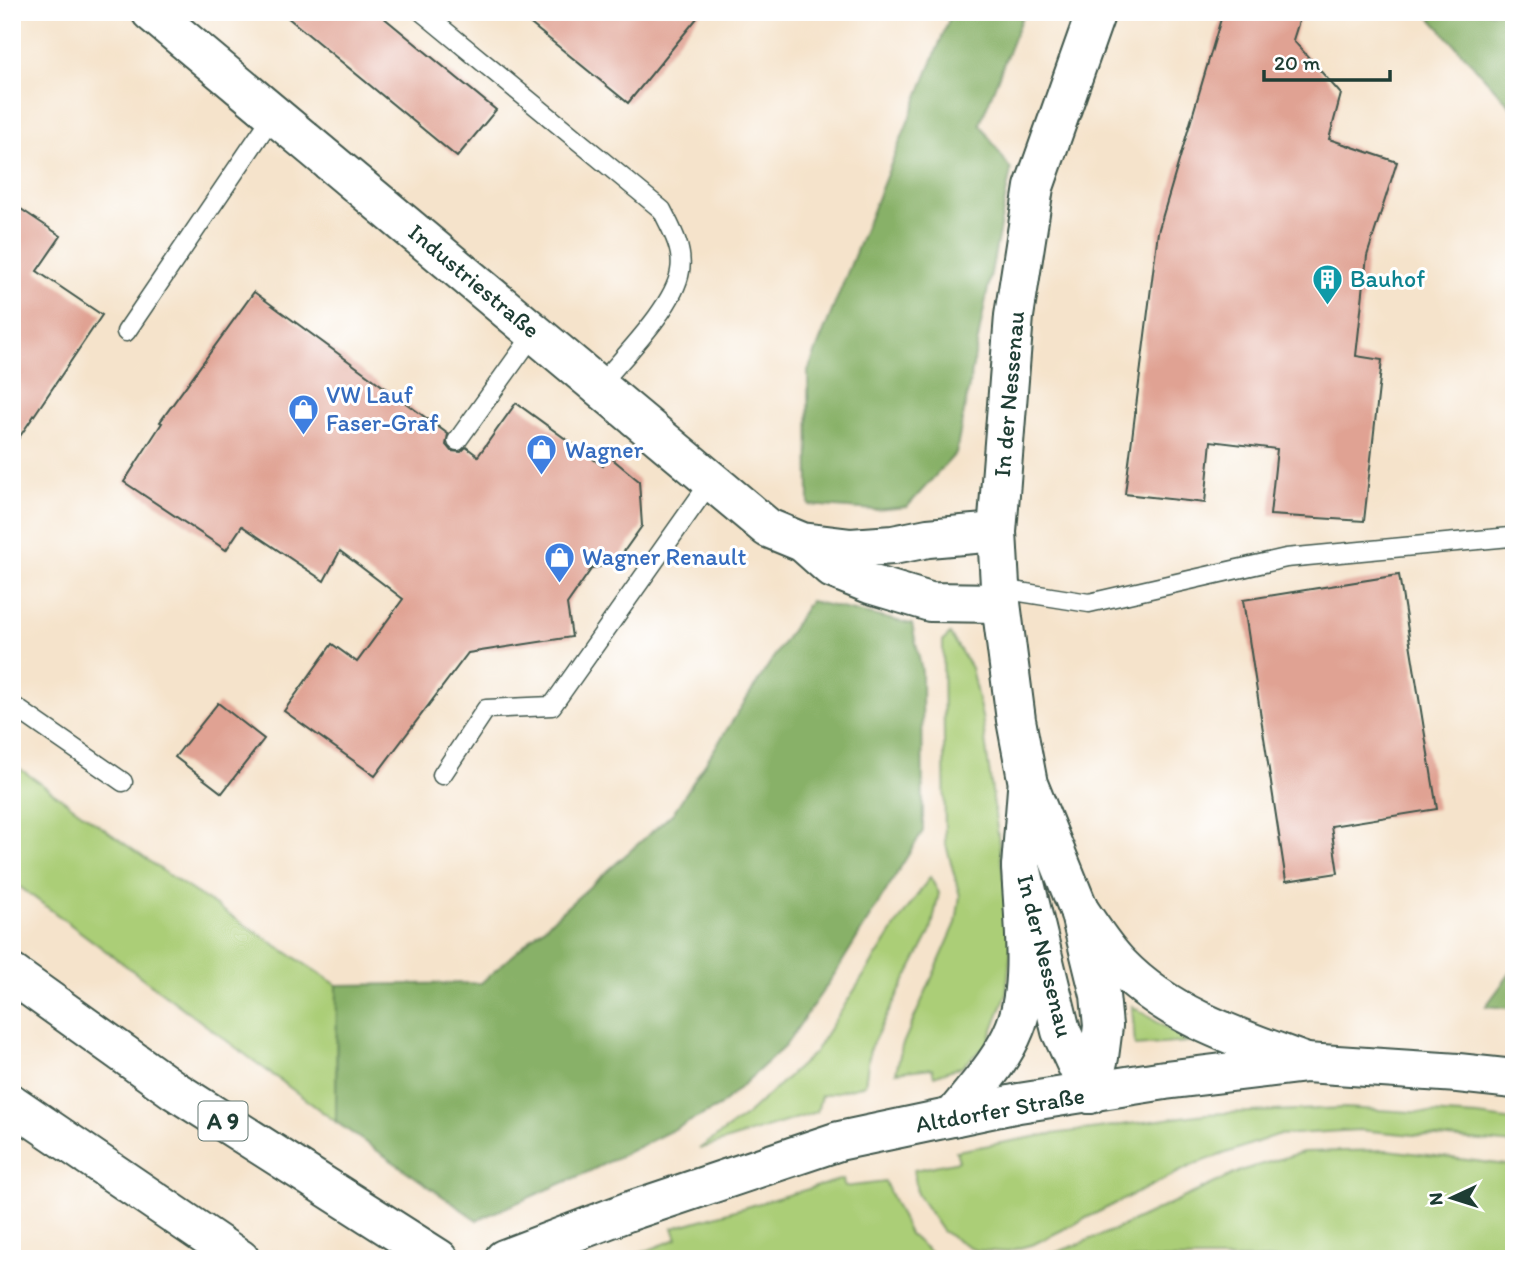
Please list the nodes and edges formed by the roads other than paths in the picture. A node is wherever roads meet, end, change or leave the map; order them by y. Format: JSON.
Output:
{"nodes":[{"id":1,"x":151,"y":12,"type":"edge"},
{"id":2,"x":422,"y":12,"type":"edge"},
{"id":3,"x":1096,"y":12,"type":"edge"},
{"id":4,"x":274,"y":114,"type":"junction"},
{"id":5,"x":126,"y":332,"type":"dead end"},
{"id":6,"x":535,"y":332,"type":"junction"},
{"id":7,"x":599,"y":386,"type":"junction"},
{"id":8,"x":457,"y":441,"type":"dead end"},
{"id":9,"x":711,"y":481,"type":"junction"},
{"id":10,"x":997,"y":532,"type":"junction"},
{"id":11,"x":1510,"y":537,"type":"dead end"},
{"id":12,"x":802,"y":542,"type":"junction"},
{"id":13,"x":1001,"y":596,"type":"junction"},
{"id":14,"x":12,"y":705,"type":"edge"},
{"id":15,"x":442,"y":775,"type":"dead end"},
{"id":16,"x":123,"y":782,"type":"dead end"},
{"id":17,"x":1028,"y":784,"type":"junction"},
{"id":18,"x":1021,"y":867,"type":"junction"},
{"id":19,"x":1079,"y":910,"type":"junction"},
{"id":20,"x":12,"y":974,"type":"edge"},
{"id":21,"x":1306,"y":1063,"type":"junction"},
{"id":22,"x":1514,"y":1079,"type":"edge"},
{"id":23,"x":1090,"y":1094,"type":"junction"},
{"id":24,"x":12,"y":1104,"type":"edge"},
{"id":25,"x":953,"y":1116,"type":"junction"},
{"id":26,"x":240,"y":1259,"type":"edge"},
{"id":27,"x":439,"y":1259,"type":"edge"},
{"id":28,"x":504,"y":1259,"type":"edge"}],
"edges":[{"from":1,"to":4,"type":"main road","name":"Industriestraße"},
{"from":2,"to":7,"type":"lane"},
{"from":3,"to":10,"type":"main road","name":"In der Nessenau"},
{"from":4,"to":5,"type":"lane"},
{"from":4,"to":6,"type":"main road","name":"Industriestraße"},
{"from":6,"to":7,"type":"main road","name":"Industriestraße"},
{"from":6,"to":8,"type":"lane"},
{"from":7,"to":9,"type":"main road","name":"Industriestraße"},
{"from":9,"to":12,"type":"main road","name":"Industriestraße"},
{"from":9,"to":15,"type":"lane"},
{"from":10,"to":12,"type":"main road","name":"Industriestraße"},
{"from":10,"to":13,"type":"main road","name":"In der Nessenau"},
{"from":11,"to":13,"type":"lane"},
{"from":12,"to":13,"type":"main road","name":"Industriestraße"},
{"from":13,"to":17,"type":"main road","name":"In der Nessenau"},
{"from":14,"to":16,"type":"lane"},
{"from":17,"to":18,"type":"main road","name":"In der Nessenau"},
{"from":17,"to":19,"type":"main road","name":"In der Nessenau"},
{"from":18,"to":23,"type":"main road","name":"In der Nessenau"},
{"from":18,"to":25,"type":"main road"},
{"from":19,"to":21,"type":"main road"},
{"from":19,"to":23,"type":"main road","name":"In der Nessenau"},
{"from":20,"to":27,"type":"main road","number":"A 9"},
{"from":21,"to":22,"type":"main road","name":"Altdorfer Straße"},
{"from":21,"to":23,"type":"main road","name":"Altdorfer Straße"},
{"from":23,"to":25,"type":"main road","name":"Altdorfer Straße"},
{"from":24,"to":26,"type":"main road"},
{"from":25,"to":28,"type":"main road","name":"Altdorfer Straße"}]}
